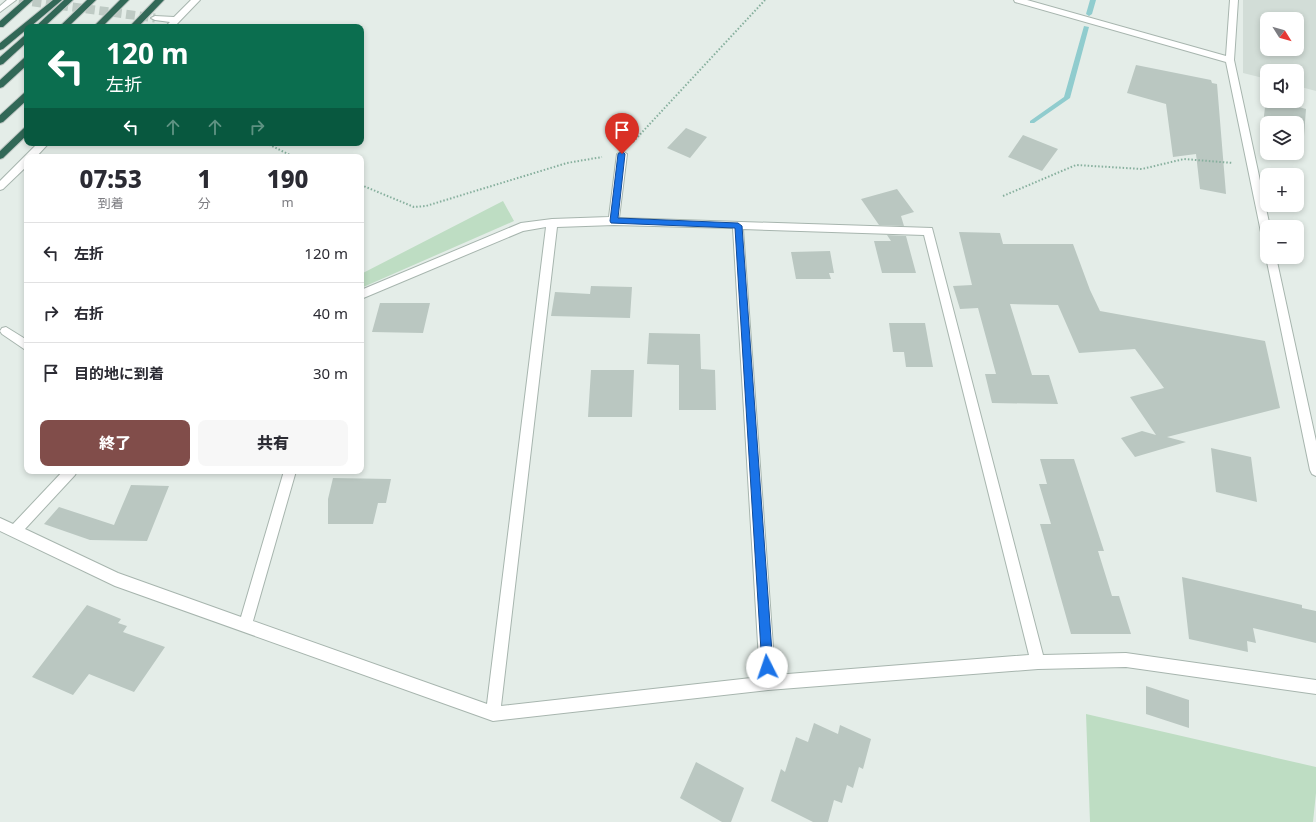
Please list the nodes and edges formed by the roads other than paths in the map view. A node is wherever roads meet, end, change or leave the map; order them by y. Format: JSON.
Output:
{"nodes":[{"id":1,"x":12,"y":0,"type":"edge"},
{"id":2,"x":16,"y":0,"type":"edge"},
{"id":3,"x":19,"y":0,"type":"edge"},
{"id":4,"x":29,"y":0,"type":"edge"},
{"id":5,"x":58,"y":0,"type":"edge"},
{"id":6,"x":69,"y":0,"type":"edge"},
{"id":7,"x":92,"y":0,"type":"edge"},
{"id":8,"x":125,"y":0,"type":"edge"},
{"id":9,"x":159,"y":0,"type":"edge"},
{"id":10,"x":196,"y":0,"type":"edge"},
{"id":11,"x":1018,"y":0,"type":"edge"},
{"id":12,"x":1234,"y":0,"type":"edge"},
{"id":13,"x":0,"y":10,"type":"edge"},
{"id":14,"x":155,"y":18,"type":"tunnel mouth"},
{"id":15,"x":177,"y":20,"type":"junction"},
{"id":16,"x":28,"y":24,"type":"edge"},
{"id":17,"x":42,"y":24,"type":"edge"},
{"id":18,"x":66,"y":24,"type":"edge"},
{"id":19,"x":100,"y":24,"type":"edge"},
{"id":20,"x":136,"y":24,"type":"edge"},
{"id":21,"x":172,"y":24,"type":"edge"},
{"id":22,"x":0,"y":25,"type":"edge"},
{"id":23,"x":24,"y":28,"type":"edge"},
{"id":24,"x":24,"y":41,"type":"edge"},
{"id":25,"x":0,"y":47,"type":"edge"},
{"id":26,"x":1230,"y":60,"type":"junction"},
{"id":27,"x":0,"y":62,"type":"edge"},
{"id":28,"x":24,"y":63,"type":"edge"},
{"id":29,"x":0,"y":85,"type":"edge"},
{"id":30,"x":24,"y":98,"type":"edge"},
{"id":31,"x":0,"y":120,"type":"edge"},
{"id":32,"x":24,"y":133,"type":"edge"},
{"id":33,"x":41,"y":146,"type":"edge"},
{"id":34,"x":33,"y":154,"type":"edge"},
{"id":35,"x":622,"y":154,"type":"road end"},
{"id":36,"x":0,"y":156,"type":"edge"},
{"id":37,"x":24,"y":163,"type":"edge"},
{"id":38,"x":0,"y":187,"type":"edge"},
{"id":39,"x":1263,"y":220,"type":"edge"},
{"id":40,"x":614,"y":221,"type":"junction"},
{"id":41,"x":552,"y":222,"type":"junction"},
{"id":42,"x":738,"y":226,"type":"junction"},
{"id":43,"x":1272,"y":264,"type":"edge"},
{"id":44,"x":364,"y":294,"type":"edge"},
{"id":45,"x":6,"y":331,"type":"dead end"},
{"id":46,"x":24,"y":344,"type":"edge"},
{"id":47,"x":1316,"y":470,"type":"edge"},
{"id":48,"x":68,"y":474,"type":"edge"},
{"id":49,"x":289,"y":474,"type":"edge"},
{"id":50,"x":0,"y":524,"type":"edge"},
{"id":51,"x":15,"y":531,"type":"junction"},
{"id":52,"x":245,"y":626,"type":"junction"},
{"id":53,"x":1038,"y":662,"type":"junction"},
{"id":54,"x":768,"y":683,"type":"junction"},
{"id":55,"x":1316,"y":687,"type":"edge"},
{"id":56,"x":493,"y":714,"type":"junction"}],
"edges":[{"from":1,"to":13,"type":"street"},
{"from":2,"to":3,"type":"street"},
{"from":4,"to":22,"type":"highway"},
{"from":5,"to":16,"type":"highway"},
{"from":6,"to":17,"type":"highway"},
{"from":7,"to":18,"type":"highway"},
{"from":8,"to":19,"type":"highway"},
{"from":9,"to":20,"type":"highway"},
{"from":10,"to":15,"type":"street"},
{"from":11,"to":26,"type":"street"},
{"from":12,"to":26,"type":"street"},
{"from":14,"to":15,"type":"street"},
{"from":15,"to":21,"type":"street"},
{"from":23,"to":25,"type":"highway"},
{"from":24,"to":27,"type":"highway"},
{"from":26,"to":39,"type":"street"},
{"from":28,"to":29,"type":"highway"},
{"from":30,"to":31,"type":"highway"},
{"from":32,"to":36,"type":"highway"},
{"from":33,"to":34,"type":"street"},
{"from":35,"to":40,"type":"street"},
{"from":37,"to":38,"type":"street"},
{"from":40,"to":41,"type":"street"},
{"from":40,"to":42,"type":"street"},
{"from":41,"to":44,"type":"street"},
{"from":41,"to":56,"type":"street"},
{"from":42,"to":53,"type":"street"},
{"from":42,"to":54,"type":"street"},
{"from":43,"to":47,"type":"street"},
{"from":45,"to":46,"type":"street"},
{"from":48,"to":51,"type":"street"},
{"from":49,"to":52,"type":"street"},
{"from":50,"to":51,"type":"street"},
{"from":51,"to":52,"type":"street"},
{"from":52,"to":56,"type":"street"},
{"from":53,"to":54,"type":"street"},
{"from":53,"to":55,"type":"street"},
{"from":54,"to":56,"type":"street"}]}
